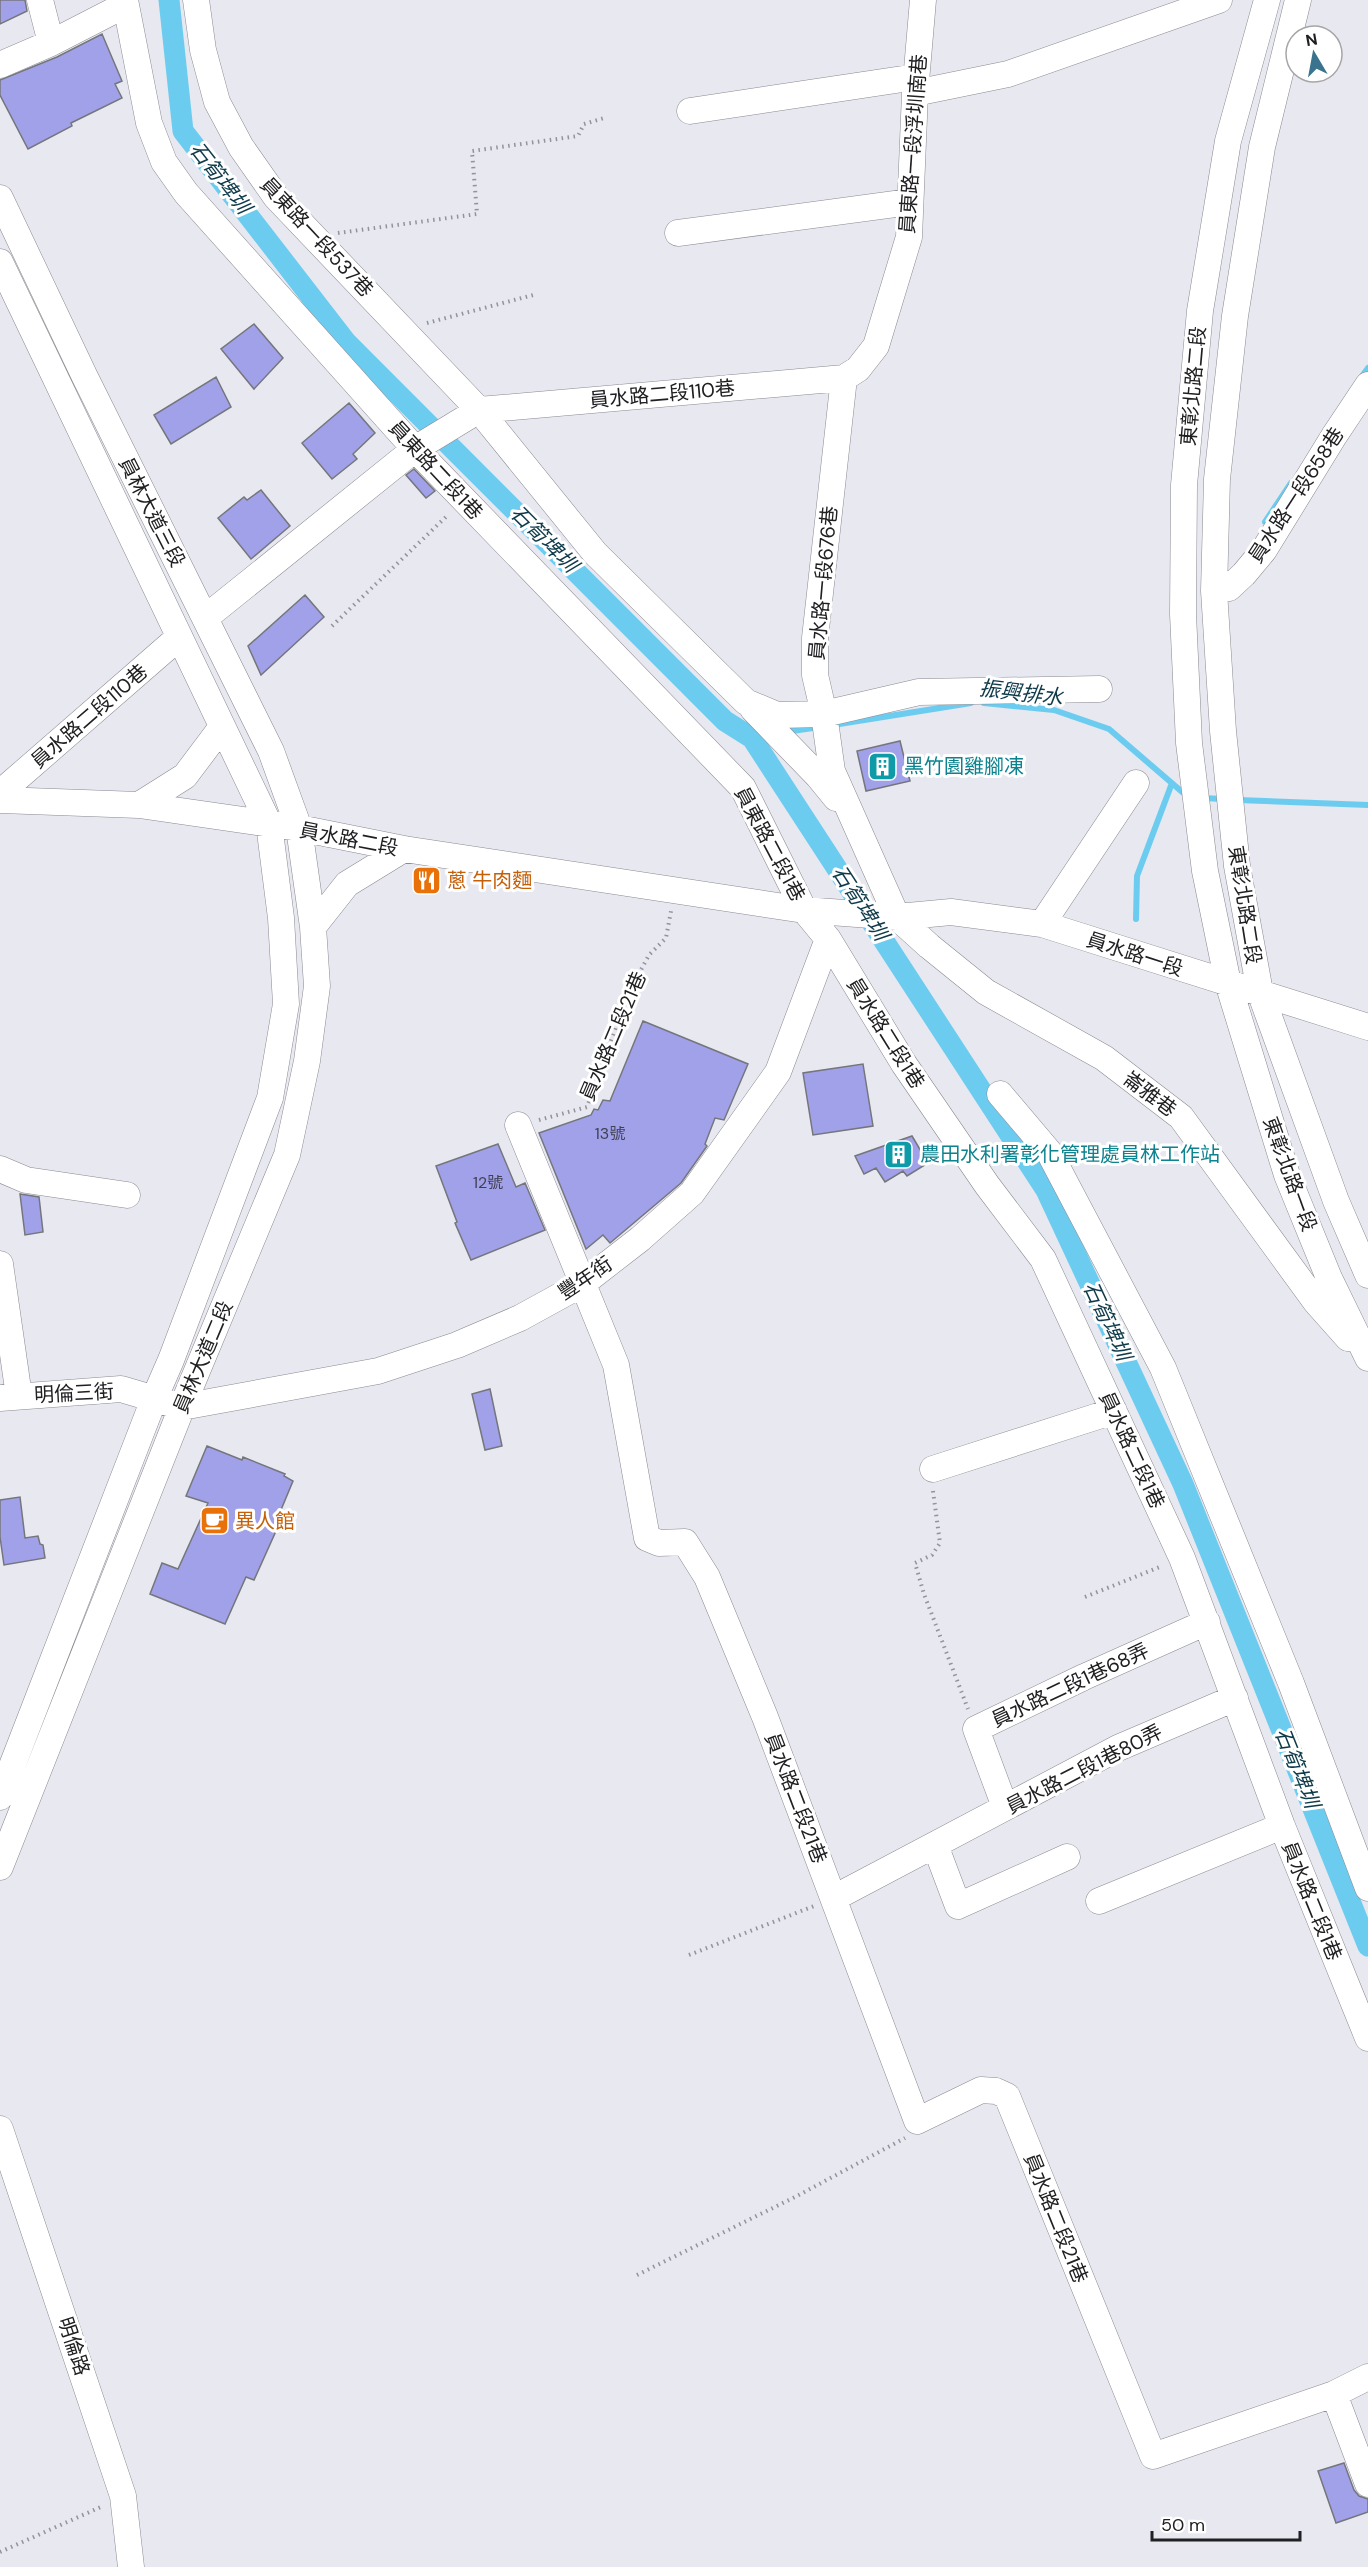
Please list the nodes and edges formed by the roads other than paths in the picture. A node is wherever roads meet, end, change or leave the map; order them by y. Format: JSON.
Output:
{"nodes":[{"id":1,"x":40,"y":0,"type":"edge"},
{"id":2,"x":196,"y":0,"type":"edge"},
{"id":3,"x":923,"y":0,"type":"edge"},
{"id":4,"x":1219,"y":0,"type":"edge"},
{"id":5,"x":1267,"y":0,"type":"edge"},
{"id":6,"x":1298,"y":0,"type":"edge"},
{"id":7,"x":125,"y":2,"type":"edge"},
{"id":8,"x":51,"y":43,"type":"junction"},
{"id":9,"x":0,"y":65,"type":"edge"},
{"id":10,"x":915,"y":85,"type":"junction"},
{"id":11,"x":690,"y":111,"type":"dead end"},
{"id":12,"x":0,"y":198,"type":"edge"},
{"id":13,"x":910,"y":202,"type":"junction"},
{"id":14,"x":678,"y":233,"type":"dead end"},
{"id":15,"x":0,"y":262,"type":"edge"},
{"id":16,"x":844,"y":378,"type":"junction"},
{"id":17,"x":1368,"y":385,"type":"edge"},
{"id":18,"x":480,"y":410,"type":"junction"},
{"id":19,"x":415,"y":449,"type":"junction"},
{"id":20,"x":1214,"y":591,"type":"junction"},
{"id":21,"x":205,"y":618,"type":"junction"},
{"id":22,"x":178,"y":638,"type":"junction"},
{"id":23,"x":1099,"y":689,"type":"dead end"},
{"id":24,"x":746,"y":702,"type":"junction"},
{"id":25,"x":824,"y":714,"type":"junction"},
{"id":26,"x":221,"y":728,"type":"junction"},
{"id":27,"x":825,"y":773,"type":"junction"},
{"id":28,"x":1136,"y":783,"type":"dead end"},
{"id":29,"x":0,"y":793,"type":"edge"},
{"id":30,"x":0,"y":800,"type":"edge"},
{"id":31,"x":139,"y":805,"type":"junction"},
{"id":32,"x":269,"y":824,"type":"junction"},
{"id":33,"x":299,"y":828,"type":"junction"},
{"id":34,"x":404,"y":849,"type":"junction"},
{"id":35,"x":804,"y":910,"type":"junction"},
{"id":36,"x":897,"y":917,"type":"junction"},
{"id":37,"x":1042,"y":924,"type":"junction"},
{"id":38,"x":313,"y":927,"type":"junction"},
{"id":39,"x":828,"y":939,"type":"junction"},
{"id":40,"x":1228,"y":983,"type":"junction"},
{"id":41,"x":1260,"y":992,"type":"junction"},
{"id":42,"x":1368,"y":1027,"type":"edge"},
{"id":43,"x":1000,"y":1094,"type":"dead end"},
{"id":44,"x":518,"y":1125,"type":"road end"},
{"id":45,"x":2,"y":1175,"type":"edge"},
{"id":46,"x":127,"y":1195,"type":"dead end"},
{"id":47,"x":0,"y":1264,"type":"edge"},
{"id":48,"x":1368,"y":1275,"type":"edge"},
{"id":49,"x":582,"y":1284,"type":"junction"},
{"id":50,"x":1368,"y":1359,"type":"edge"},
{"id":51,"x":9,"y":1397,"type":"edge"},
{"id":52,"x":154,"y":1399,"type":"junction"},
{"id":53,"x":182,"y":1407,"type":"junction"},
{"id":54,"x":1114,"y":1412,"type":"junction"},
{"id":55,"x":933,"y":1469,"type":"road end"},
{"id":56,"x":1206,"y":1623,"type":"junction"},
{"id":57,"x":1235,"y":1698,"type":"junction"},
{"id":58,"x":0,"y":1797,"type":"edge"},
{"id":59,"x":1005,"y":1808,"type":"junction"},
{"id":60,"x":1282,"y":1826,"type":"junction"},
{"id":61,"x":935,"y":1845,"type":"junction"},
{"id":62,"x":1067,"y":1857,"type":"dead end"},
{"id":63,"x":0,"y":1867,"type":"edge"},
{"id":64,"x":1368,"y":1888,"type":"edge"},
{"id":65,"x":834,"y":1898,"type":"junction"},
{"id":66,"x":1100,"y":1901,"type":"dead end"},
{"id":67,"x":1368,"y":2038,"type":"edge"},
{"id":68,"x":0,"y":2129,"type":"edge"},
{"id":69,"x":1368,"y":2377,"type":"edge"},
{"id":70,"x":1334,"y":2394,"type":"junction"},
{"id":71,"x":1368,"y":2484,"type":"edge"},
{"id":72,"x":131,"y":2567,"type":"edge"}],
"edges":[{"from":1,"to":8,"type":"street"},
{"from":2,"to":18,"type":"street","name":"員東路一段537巷"},
{"from":3,"to":10,"type":"street","name":"員東路一段浮圳南巷"},
{"from":4,"to":10,"type":"street"},
{"from":5,"to":40,"type":"street","name":"東彰北路二段"},
{"from":6,"to":20,"type":"street","name":"東彰北路二段"},
{"from":7,"to":8,"type":"street"},
{"from":7,"to":19,"type":"street","name":"員東路二段1巷"},
{"from":8,"to":9,"type":"street"},
{"from":10,"to":11,"type":"street"},
{"from":10,"to":13,"type":"street","name":"員東路一段浮圳南巷"},
{"from":12,"to":21,"type":"street","name":"員林大道三段"},
{"from":13,"to":14,"type":"street"},
{"from":13,"to":16,"type":"street","name":"員東路一段浮圳南巷"},
{"from":15,"to":22,"type":"street","name":"員林大道三段"},
{"from":16,"to":18,"type":"street","name":"員水路二段110巷"},
{"from":16,"to":25,"type":"street","name":"員水路一段676巷"},
{"from":17,"to":20,"type":"street","name":"員水路一段658巷"},
{"from":18,"to":19,"type":"street"},
{"from":18,"to":24,"type":"street","name":"員東路一段537巷"},
{"from":19,"to":21,"type":"street"},
{"from":19,"to":35,"type":"street","name":"員東路二段1巷"},
{"from":20,"to":41,"type":"street","name":"東彰北路二段"},
{"from":21,"to":33,"type":"street","name":"員林大道三段"},
{"from":22,"to":26,"type":"street","name":"員林大道三段"},
{"from":22,"to":29,"type":"street","name":"員水路二段110巷"},
{"from":23,"to":25,"type":"street"},
{"from":24,"to":25,"type":"street"},
{"from":24,"to":27,"type":"street","name":"員東路一段537巷"},
{"from":25,"to":27,"type":"street","name":"員水路一段676巷"},
{"from":26,"to":31,"type":"street"},
{"from":26,"to":32,"type":"street","name":"員林大道三段"},
{"from":27,"to":36,"type":"street","name":"員東路一段537巷"},
{"from":28,"to":37,"type":"street"},
{"from":30,"to":31,"type":"street","name":"員水路二段"},
{"from":31,"to":32,"type":"street","name":"員水路二段"},
{"from":32,"to":33,"type":"street","name":"員水路二段"},
{"from":32,"to":52,"type":"street","name":"員林大道二段"},
{"from":33,"to":34,"type":"street","name":"員水路二段"},
{"from":33,"to":38,"type":"street","name":"員林大道二段"},
{"from":34,"to":35,"type":"street","name":"員水路二段"},
{"from":34,"to":38,"type":"street"},
{"from":35,"to":36,"type":"street","name":"員水路二段"},
{"from":35,"to":39,"type":"street","name":"員水路二段1巷"},
{"from":36,"to":37,"type":"street","name":"員水路一段"},
{"from":36,"to":50,"type":"street","name":"崙雅巷"},
{"from":37,"to":40,"type":"street","name":"員水路一段"},
{"from":38,"to":53,"type":"street","name":"員林大道二段"},
{"from":39,"to":49,"type":"street","name":"豐年街"},
{"from":39,"to":54,"type":"street","name":"員水路二段1巷"},
{"from":40,"to":41,"type":"street","name":"員水路一段"},
{"from":40,"to":50,"type":"street","name":"東彰北路一段"},
{"from":41,"to":42,"type":"street","name":"員水路一段"},
{"from":41,"to":48,"type":"street","name":"東彰北路一段"},
{"from":43,"to":64,"type":"street"},
{"from":44,"to":49,"type":"street","name":"員水路二段21巷"},
{"from":45,"to":46,"type":"street"},
{"from":47,"to":51,"type":"street"},
{"from":49,"to":53,"type":"street","name":"豐年街"},
{"from":49,"to":65,"type":"street","name":"員水路二段21巷"},
{"from":51,"to":52,"type":"street","name":"明倫三街"},
{"from":52,"to":53,"type":"street","name":"明倫三街"},
{"from":52,"to":58,"type":"street","name":"員林大道二段"},
{"from":53,"to":63,"type":"street","name":"員林大道二段"},
{"from":54,"to":55,"type":"street"},
{"from":54,"to":56,"type":"street","name":"員水路二段1巷"},
{"from":56,"to":57,"type":"street","name":"員水路二段1巷"},
{"from":56,"to":59,"type":"street","name":"員水路二段1巷68弄"},
{"from":57,"to":59,"type":"street","name":"員水路二段1巷80弄"},
{"from":57,"to":60,"type":"street","name":"員水路二段1巷"},
{"from":59,"to":61,"type":"street","name":"員水路二段1巷80弄"},
{"from":60,"to":66,"type":"street"},
{"from":60,"to":67,"type":"street","name":"員水路二段1巷"},
{"from":61,"to":62,"type":"street"},
{"from":61,"to":65,"type":"street","name":"員水路二段1巷80弄"},
{"from":65,"to":70,"type":"street","name":"員水路二段21巷"},
{"from":68,"to":72,"type":"street","name":"明倫路"},
{"from":69,"to":70,"type":"street","name":"員水路二段21巷"},
{"from":70,"to":71,"type":"street"}]}
